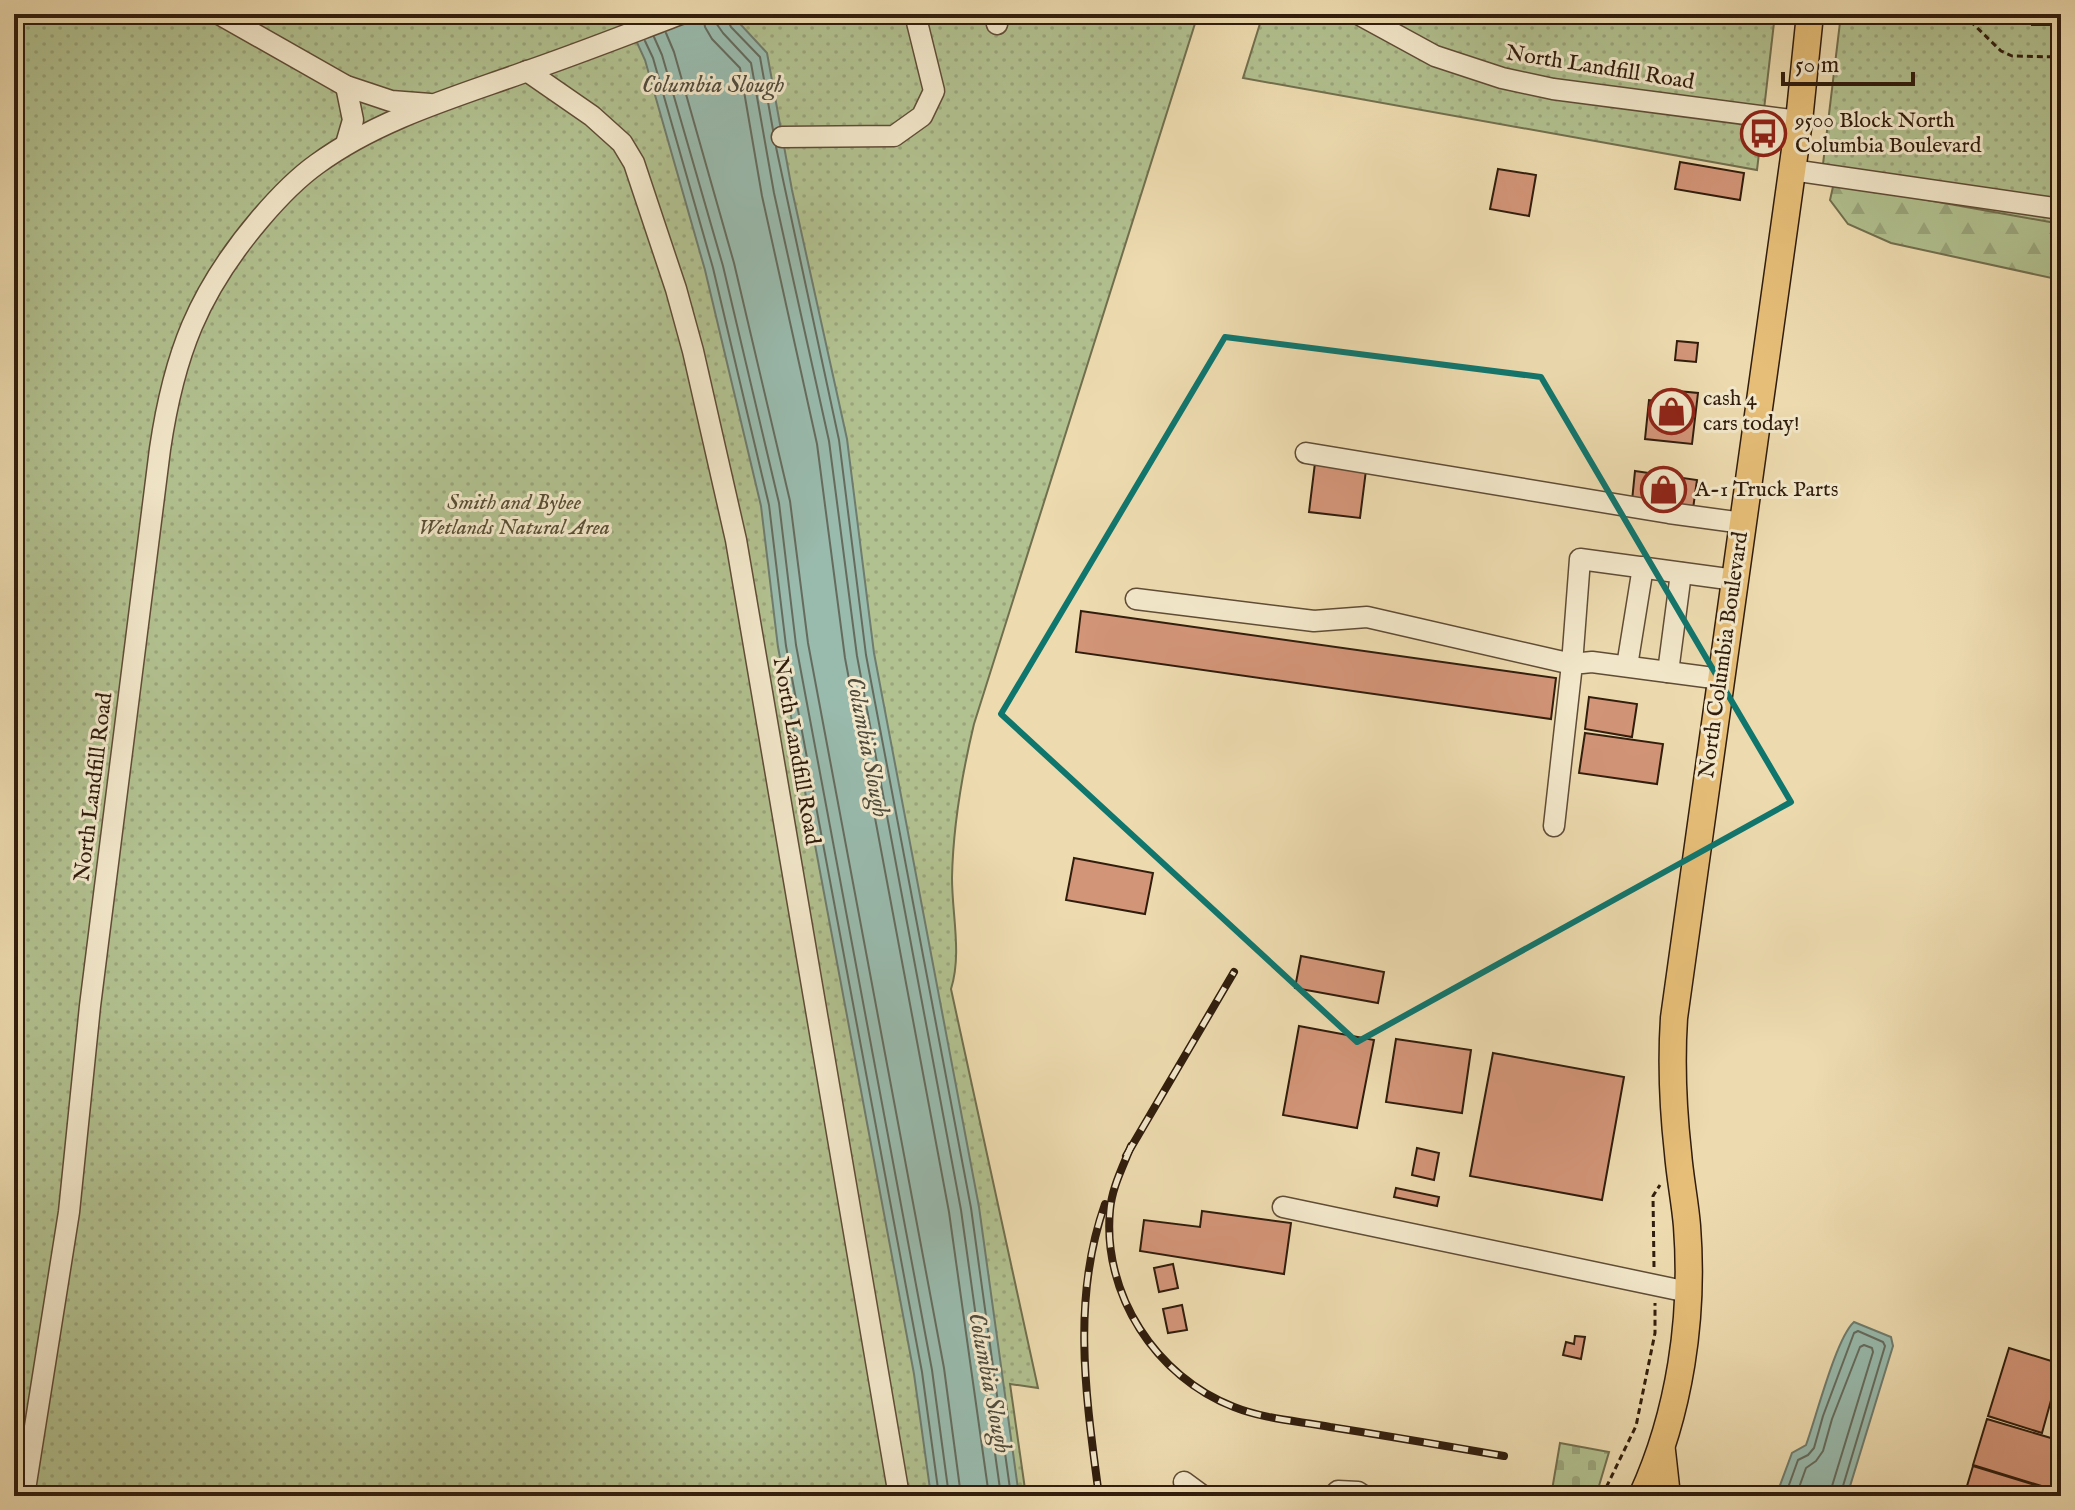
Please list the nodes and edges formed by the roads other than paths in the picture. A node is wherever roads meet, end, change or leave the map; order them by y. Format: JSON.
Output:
{"nodes":[{"id":1,"x":219,"y":14,"type":"edge"},
{"id":2,"x":681,"y":14,"type":"edge"},
{"id":3,"x":915,"y":14,"type":"edge"},
{"id":4,"x":1358,"y":14,"type":"edge"},
{"id":5,"x":1810,"y":14,"type":"edge"},
{"id":6,"x":534,"y":69,"type":"junction"},
{"id":7,"x":346,"y":86,"type":"junction"},
{"id":8,"x":434,"y":104,"type":"junction"},
{"id":9,"x":1799,"y":121,"type":"junction"},
{"id":10,"x":782,"y":137,"type":"dead end"},
{"id":11,"x":346,"y":144,"type":"junction"},
{"id":12,"x":1792,"y":170,"type":"junction"},
{"id":13,"x":2061,"y":209,"type":"edge"},
{"id":14,"x":1306,"y":453,"type":"dead end"},
{"id":15,"x":1743,"y":523,"type":"junction"},
{"id":16,"x":1643,"y":567,"type":"junction"},
{"id":17,"x":1681,"y":573,"type":"junction"},
{"id":18,"x":1735,"y":580,"type":"junction"},
{"id":19,"x":1136,"y":599,"type":"dead end"},
{"id":20,"x":1582,"y":663,"type":"junction"},
{"id":21,"x":1627,"y":666,"type":"junction"},
{"id":22,"x":1668,"y":672,"type":"junction"},
{"id":23,"x":1721,"y":679,"type":"junction"},
{"id":24,"x":1554,"y":826,"type":"dead end"},
{"id":25,"x":1283,"y":1207,"type":"dead end"},
{"id":26,"x":1688,"y":1292,"type":"junction"},
{"id":27,"x":1661,"y":1447,"type":"junction"},
{"id":28,"x":1184,"y":1482,"type":"dead end"},
{"id":29,"x":24,"y":1496,"type":"edge"},
{"id":30,"x":899,"y":1496,"type":"edge"},
{"id":31,"x":1203,"y":1496,"type":"edge"},
{"id":32,"x":1333,"y":1496,"type":"edge"},
{"id":33,"x":1364,"y":1496,"type":"edge"},
{"id":34,"x":1642,"y":1496,"type":"edge"},
{"id":35,"x":1667,"y":1496,"type":"edge"}],
"edges":[{"from":1,"to":7,"type":"street","name":"North Landfill Road"},
{"from":2,"to":6,"type":"street","name":"North Landfill Road"},
{"from":3,"to":10,"type":"street"},
{"from":4,"to":9,"type":"street","name":"North Landfill Road"},
{"from":5,"to":9,"type":"main road","name":"North Columbia Boulevard"},
{"from":6,"to":8,"type":"street","name":"North Landfill Road"},
{"from":6,"to":30,"type":"street","name":"North Landfill Road"},
{"from":7,"to":8,"type":"street","name":"North Landfill Road"},
{"from":7,"to":11,"type":"street"},
{"from":8,"to":11,"type":"street","name":"North Landfill Road"},
{"from":9,"to":12,"type":"main road","name":"North Columbia Boulevard"},
{"from":11,"to":29,"type":"street","name":"North Landfill Road"},
{"from":12,"to":13,"type":"street"},
{"from":12,"to":15,"type":"main road","name":"North Columbia Boulevard"},
{"from":14,"to":15,"type":"street"},
{"from":15,"to":18,"type":"main road","name":"North Columbia Boulevard"},
{"from":16,"to":17,"type":"street"},
{"from":16,"to":20,"type":"street"},
{"from":16,"to":21,"type":"street"},
{"from":17,"to":18,"type":"street"},
{"from":17,"to":22,"type":"street"},
{"from":18,"to":23,"type":"main road","name":"North Columbia Boulevard"},
{"from":19,"to":20,"type":"street"},
{"from":20,"to":21,"type":"street"},
{"from":20,"to":24,"type":"street"},
{"from":21,"to":22,"type":"street"},
{"from":22,"to":23,"type":"street"},
{"from":23,"to":26,"type":"main road","name":"North Columbia Boulevard"},
{"from":25,"to":26,"type":"street"},
{"from":26,"to":27,"type":"main road","name":"North Columbia Boulevard"},
{"from":27,"to":34,"type":"main road","name":"North Columbia Boulevard"},
{"from":27,"to":35,"type":"main road"},
{"from":28,"to":31,"type":"street"},
{"from":32,"to":33,"type":"street"}]}
